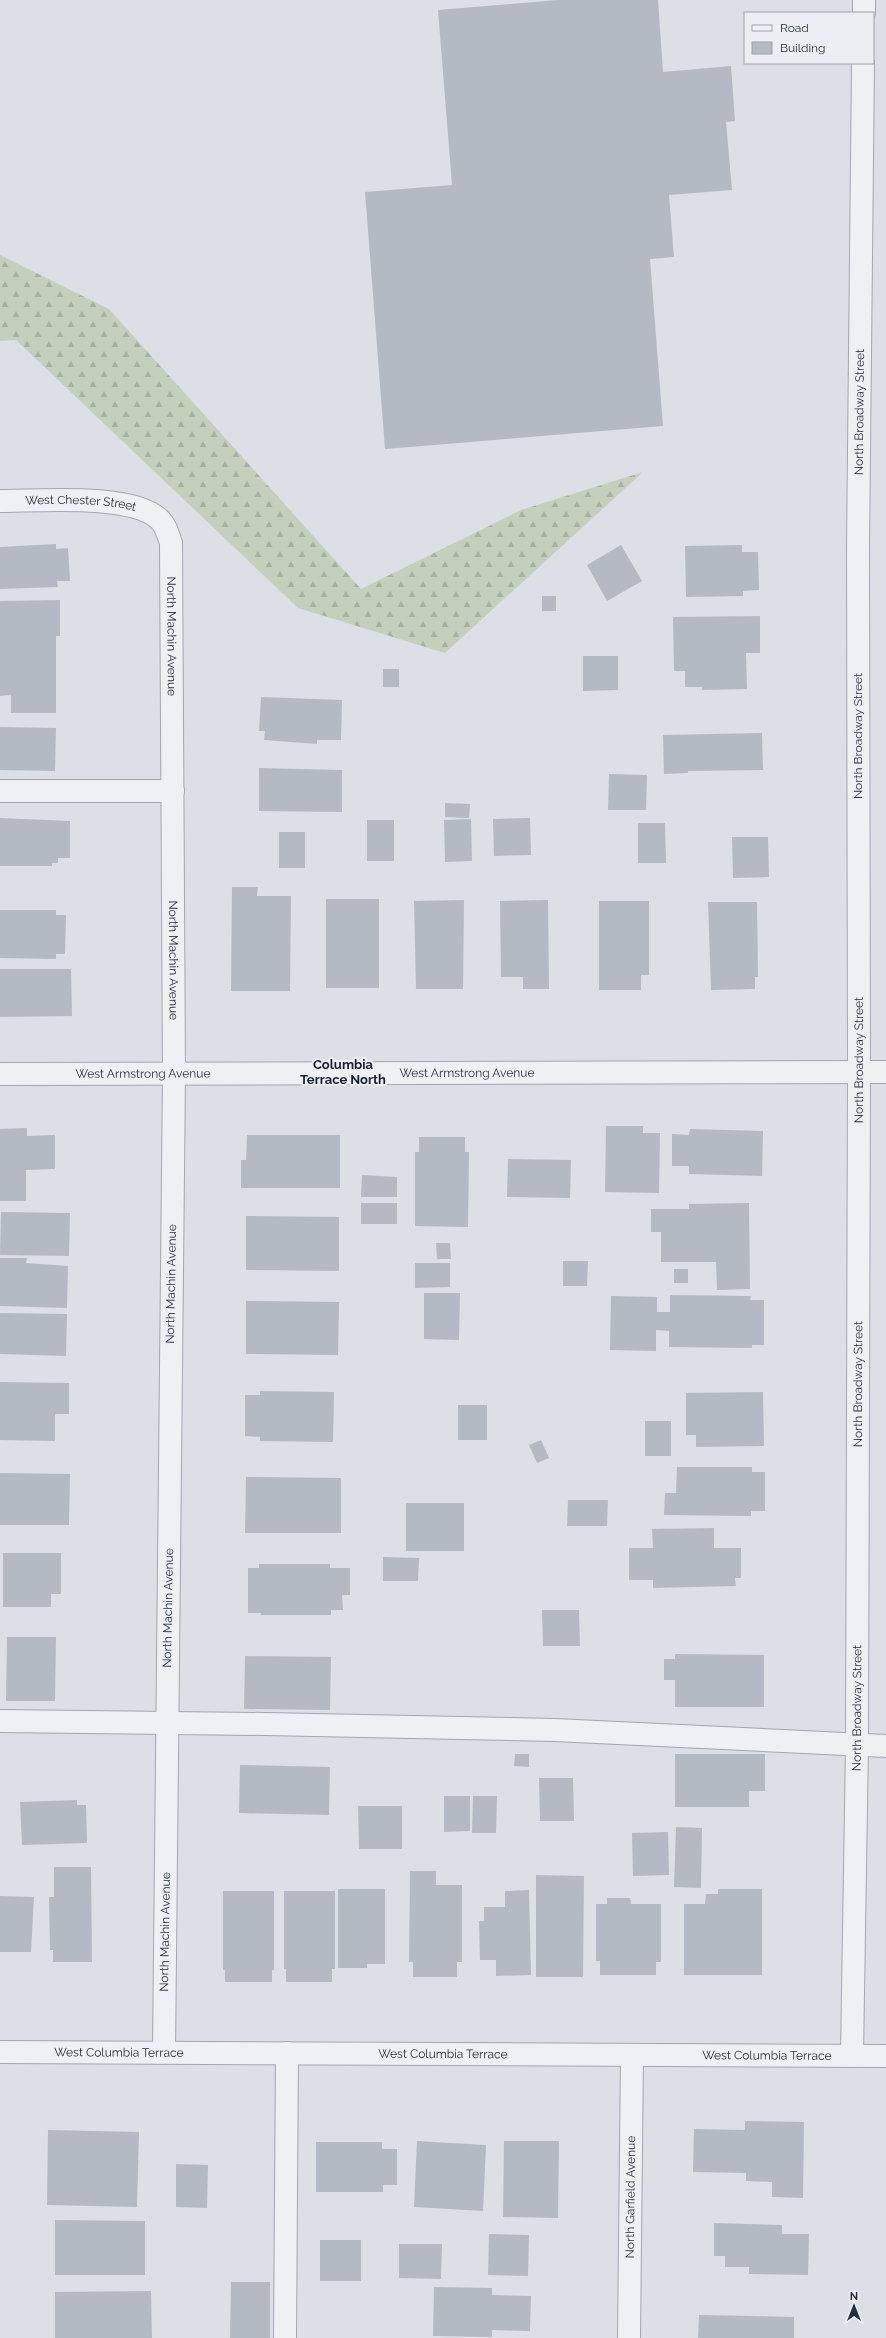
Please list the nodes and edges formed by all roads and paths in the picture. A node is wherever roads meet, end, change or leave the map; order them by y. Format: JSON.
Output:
{"nodes":[{"id":1,"x":864,"y":0,"type":"edge"},
{"id":2,"x":864,"y":12,"type":"edge"},
{"id":3,"x":863,"y":64,"type":"edge"},
{"id":4,"x":0,"y":501,"type":"edge"},
{"id":5,"x":159,"y":519,"type":"joint"},
{"id":6,"x":0,"y":791,"type":"edge"},
{"id":7,"x":173,"y":791,"type":"junction"},
{"id":8,"x":886,"y":1072,"type":"edge"},
{"id":9,"x":859,"y":1073,"type":"junction"},
{"id":10,"x":0,"y":1074,"type":"edge"},
{"id":11,"x":174,"y":1074,"type":"junction"},
{"id":12,"x":0,"y":1722,"type":"edge"},
{"id":13,"x":167,"y":1725,"type":"junction"},
{"id":14,"x":857,"y":1745,"type":"junction"},
{"id":15,"x":886,"y":1746,"type":"edge"},
{"id":16,"x":0,"y":2052,"type":"edge"},
{"id":17,"x":164,"y":2052,"type":"junction"},
{"id":18,"x":287,"y":2053,"type":"junction"},
{"id":19,"x":632,"y":2056,"type":"junction"},
{"id":20,"x":852,"y":2056,"type":"junction"},
{"id":21,"x":886,"y":2056,"type":"edge"},
{"id":22,"x":286,"y":2338,"type":"edge"},
{"id":23,"x":629,"y":2338,"type":"edge"}],
"edges":[{"from":1,"to":2,"type":"street"},
{"from":3,"to":9,"type":"street","name":"North Broadway Street"},
{"from":4,"to":5,"type":"street","name":"West Chester Street"},
{"from":5,"to":7,"type":"street","name":"North Machin Avenue"},
{"from":6,"to":7,"type":"street"},
{"from":7,"to":11,"type":"street","name":"North Machin Avenue"},
{"from":8,"to":9,"type":"street","name":"West Armstrong Avenue"},
{"from":9,"to":11,"type":"street","name":"West Armstrong Avenue"},
{"from":9,"to":14,"type":"street","name":"North Broadway Street"},
{"from":10,"to":11,"type":"street","name":"West Armstrong Avenue"},
{"from":11,"to":13,"type":"street","name":"North Machin Avenue"},
{"from":12,"to":13,"type":"street"},
{"from":13,"to":14,"type":"street"},
{"from":13,"to":17,"type":"street","name":"North Machin Avenue"},
{"from":14,"to":15,"type":"street"},
{"from":14,"to":20,"type":"street","name":"North Broadway Street"},
{"from":16,"to":17,"type":"street","name":"West Columbia Terrace"},
{"from":17,"to":18,"type":"street","name":"West Columbia Terrace"},
{"from":18,"to":19,"type":"street","name":"West Columbia Terrace"},
{"from":18,"to":22,"type":"street"},
{"from":19,"to":20,"type":"street","name":"West Columbia Terrace"},
{"from":19,"to":23,"type":"street","name":"North Garfield Avenue"},
{"from":20,"to":21,"type":"street","name":"West Columbia Terrace"}]}
